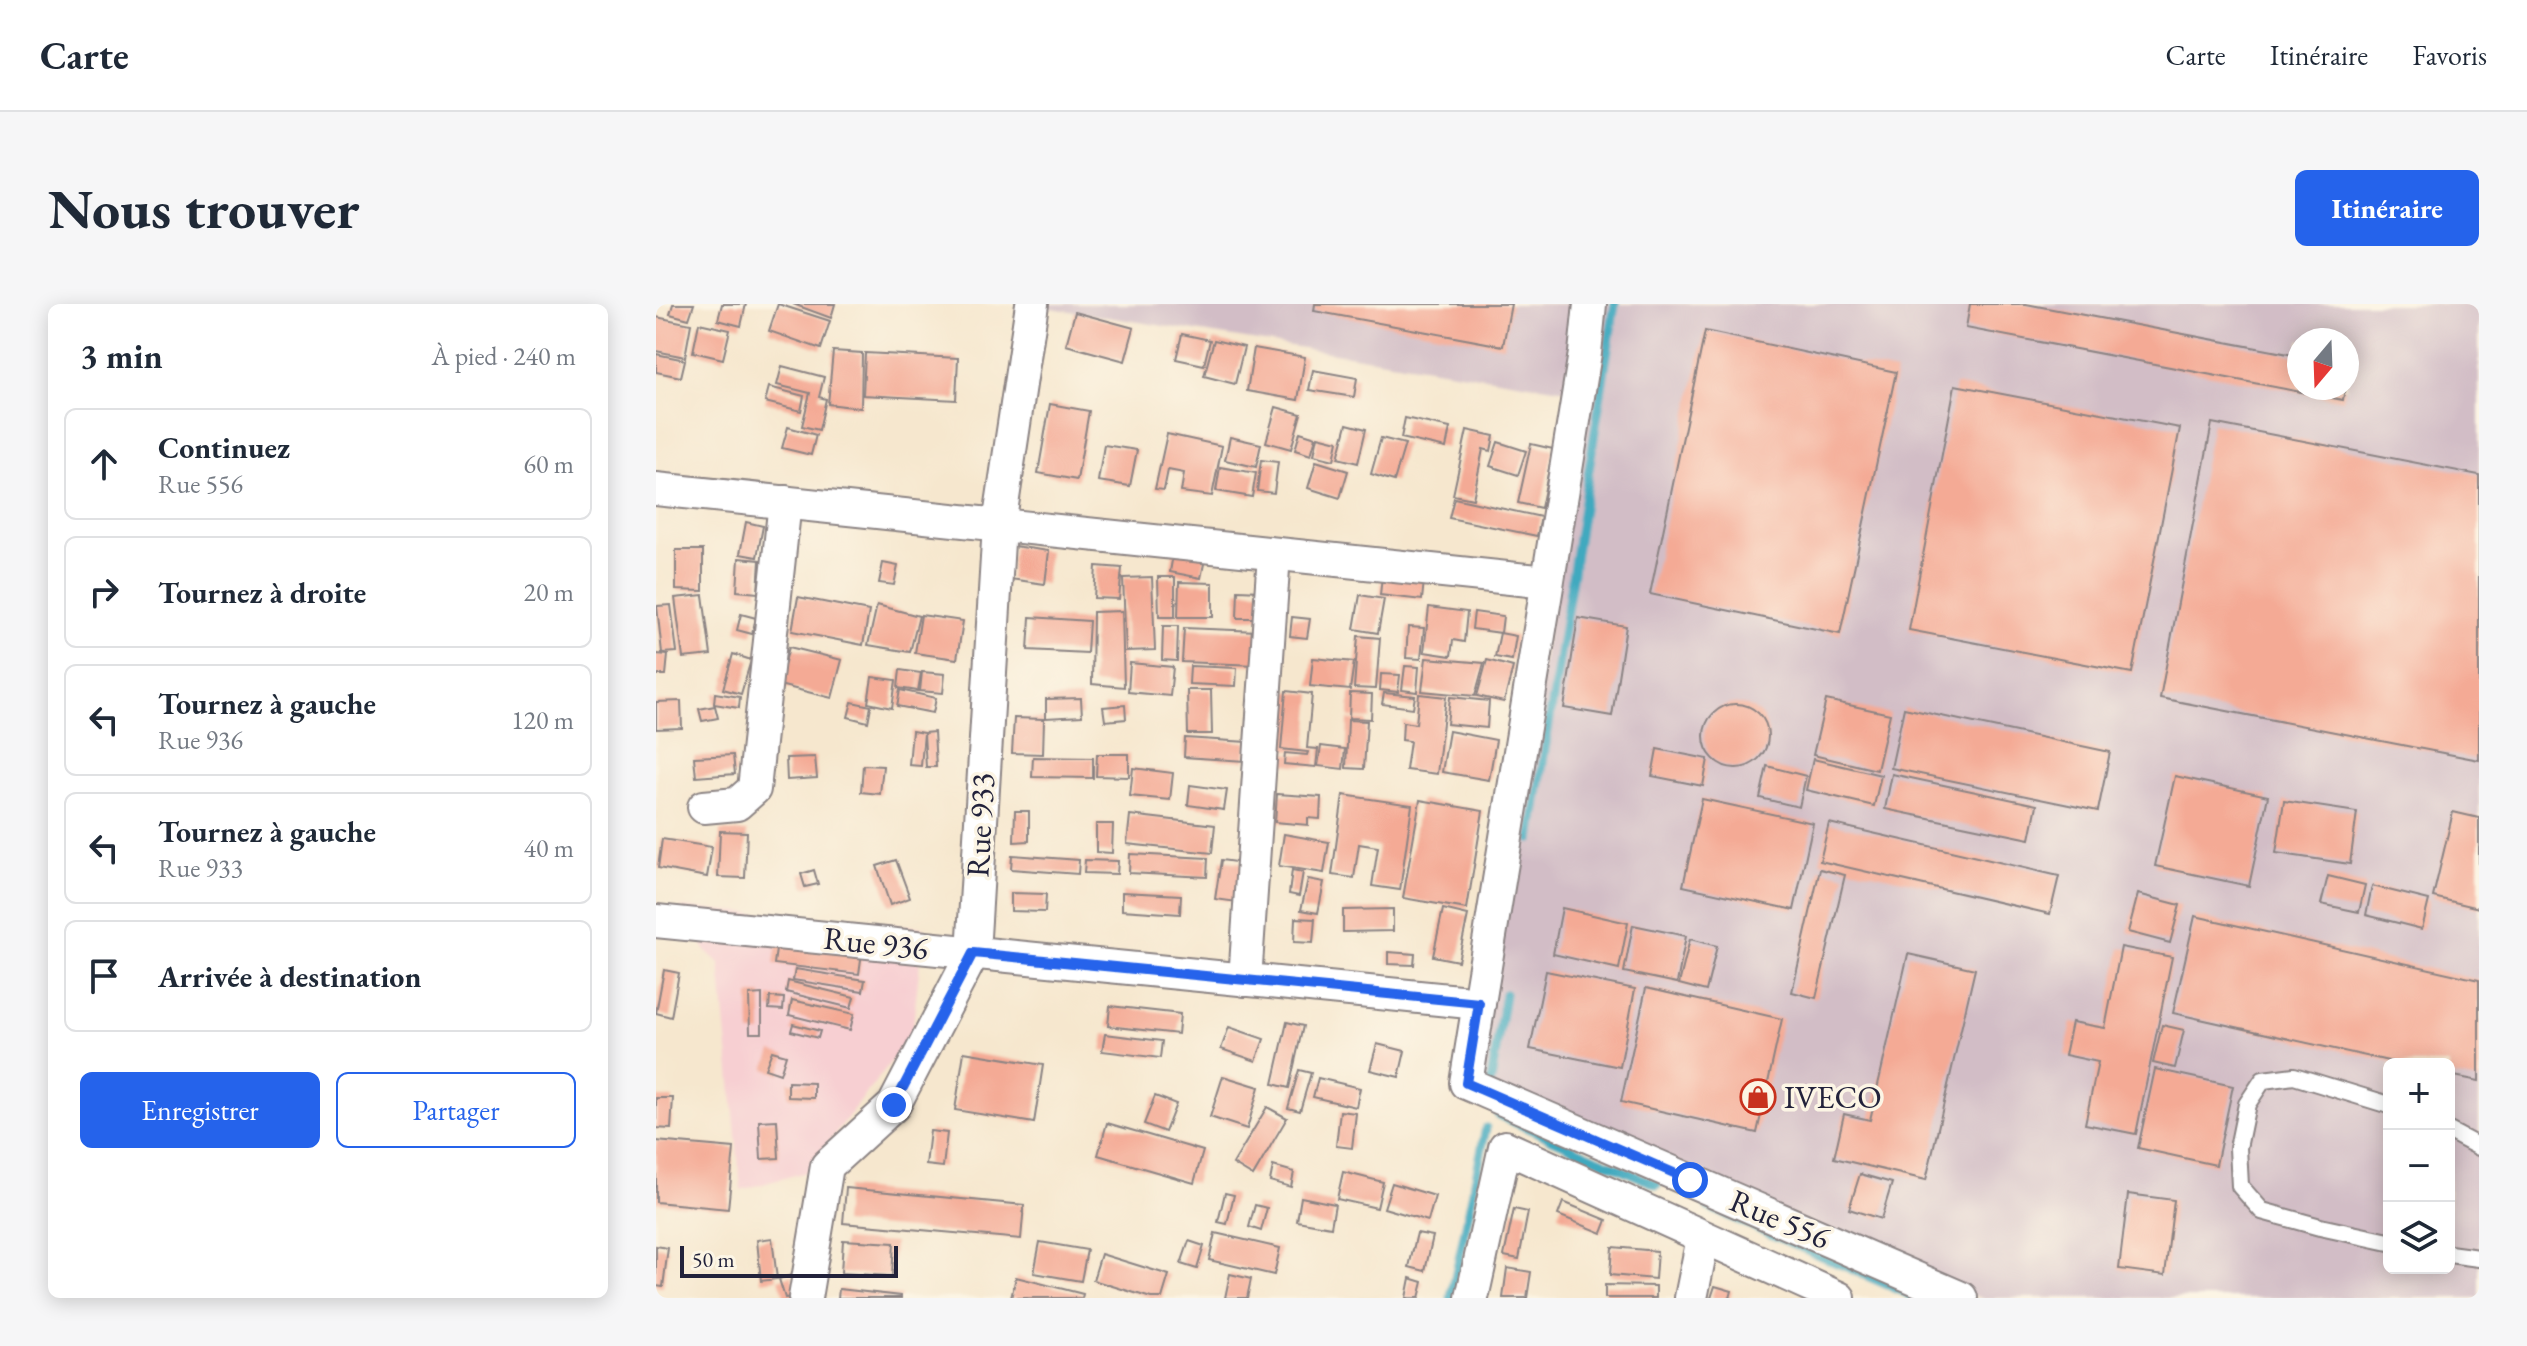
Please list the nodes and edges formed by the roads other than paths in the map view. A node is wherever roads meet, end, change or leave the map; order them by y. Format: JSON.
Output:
{"nodes":[{"id":1,"x":1032,"y":304,"type":"edge"},
{"id":2,"x":1590,"y":304,"type":"edge"},
{"id":3,"x":656,"y":489,"type":"edge"},
{"id":4,"x":785,"y":502,"type":"junction"},
{"id":5,"x":999,"y":525,"type":"junction"},
{"id":6,"x":1274,"y":554,"type":"junction"},
{"id":7,"x":1547,"y":582,"type":"junction"},
{"id":8,"x":704,"y":807,"type":"dead end"},
{"id":9,"x":656,"y":921,"type":"edge"},
{"id":10,"x":973,"y":953,"type":"junction"},
{"id":11,"x":1245,"y":980,"type":"junction"},
{"id":12,"x":1479,"y":1003,"type":"junction"},
{"id":13,"x":2383,"y":1103,"type":"edge"},
{"id":14,"x":2455,"y":1134,"type":"edge"},
{"id":15,"x":2479,"y":1147,"type":"edge"},
{"id":16,"x":1690,"y":1180,"type":"junction"},
{"id":17,"x":1672,"y":1224,"type":"junction"},
{"id":18,"x":1703,"y":1238,"type":"junction"},
{"id":19,"x":2383,"y":1241,"type":"edge"},
{"id":20,"x":2455,"y":1255,"type":"edge"},
{"id":21,"x":2479,"y":1258,"type":"edge"},
{"id":22,"x":805,"y":1298,"type":"edge"},
{"id":23,"x":1472,"y":1298,"type":"edge"},
{"id":24,"x":1691,"y":1298,"type":"edge"},
{"id":25,"x":1839,"y":1298,"type":"edge"},
{"id":26,"x":1961,"y":1298,"type":"edge"}],
"edges":[{"from":1,"to":5,"type":"street","name":"Rue 933"},
{"from":2,"to":7,"type":"street"},
{"from":3,"to":4,"type":"street"},
{"from":4,"to":5,"type":"street"},
{"from":4,"to":8,"type":"street"},
{"from":5,"to":6,"type":"street"},
{"from":5,"to":10,"type":"street","name":"Rue 933"},
{"from":6,"to":7,"type":"street"},
{"from":6,"to":11,"type":"street"},
{"from":7,"to":12,"type":"street"},
{"from":9,"to":10,"type":"street","name":"Rue 936"},
{"from":10,"to":11,"type":"street","name":"Rue 936"},
{"from":10,"to":22,"type":"street","name":"Rue 933"},
{"from":11,"to":12,"type":"street","name":"Rue 936"},
{"from":12,"to":16,"type":"street","name":"Rue 556"},
{"from":13,"to":19,"type":"lane"},
{"from":14,"to":15,"type":"lane"},
{"from":16,"to":17,"type":"street"},
{"from":16,"to":26,"type":"street","name":"Rue 556"},
{"from":17,"to":18,"type":"street"},
{"from":17,"to":23,"type":"street"},
{"from":18,"to":24,"type":"street"},
{"from":18,"to":25,"type":"street"},
{"from":20,"to":21,"type":"lane"}]}
